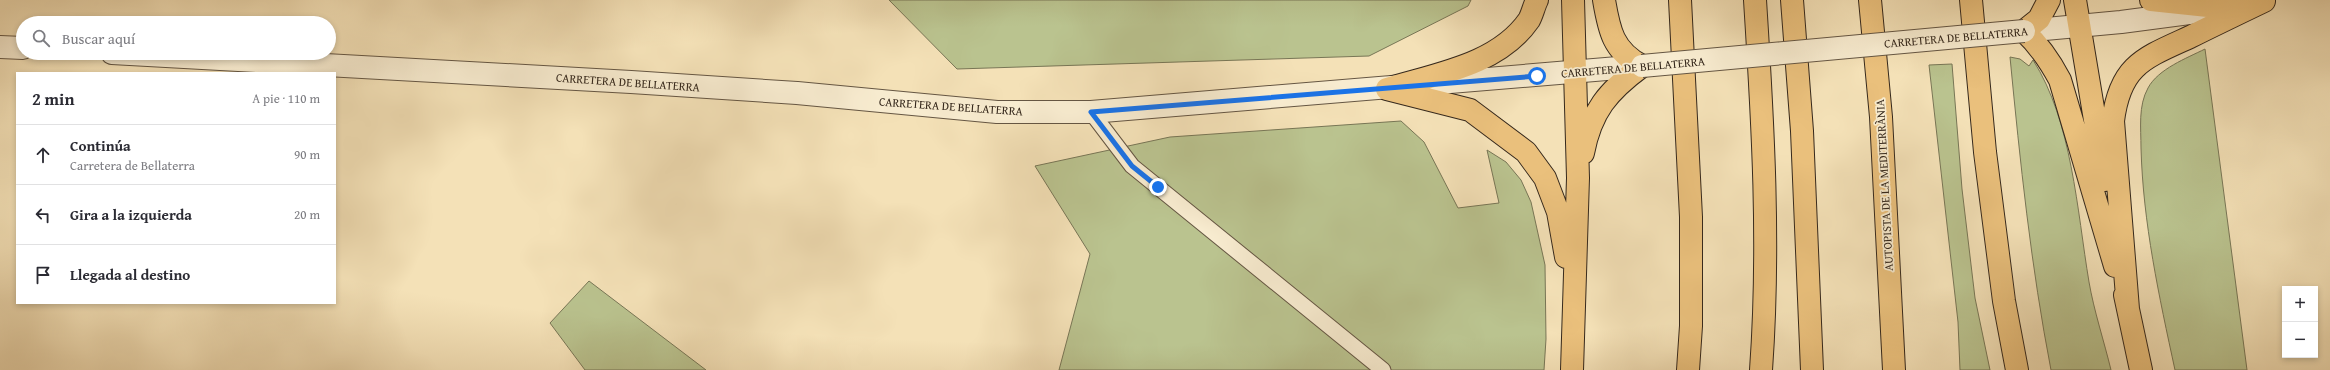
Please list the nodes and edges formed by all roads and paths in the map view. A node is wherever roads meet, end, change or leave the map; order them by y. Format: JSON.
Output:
{"nodes":[{"id":1,"x":1537,"y":0,"type":"edge"},
{"id":2,"x":1573,"y":0,"type":"edge"},
{"id":3,"x":1604,"y":0,"type":"edge"},
{"id":4,"x":1680,"y":0,"type":"edge"},
{"id":5,"x":1755,"y":0,"type":"edge"},
{"id":6,"x":1792,"y":0,"type":"edge"},
{"id":7,"x":1870,"y":0,"type":"edge"},
{"id":8,"x":1971,"y":0,"type":"edge"},
{"id":9,"x":2049,"y":0,"type":"edge"},
{"id":10,"x":2075,"y":0,"type":"edge"},
{"id":11,"x":2151,"y":0,"type":"edge"},
{"id":12,"x":2265,"y":0,"type":"edge"},
{"id":13,"x":2241,"y":5,"type":"junction"},
{"id":14,"x":2079,"y":25,"type":"junction"},
{"id":15,"x":2024,"y":31,"type":"junction"},
{"id":16,"x":0,"y":47,"type":"edge"},
{"id":17,"x":16,"y":48,"type":"edge"},
{"id":18,"x":235,"y":60,"type":"edge"},
{"id":19,"x":1642,"y":66,"type":"junction"},
{"id":20,"x":1575,"y":73,"type":"junction"},
{"id":21,"x":1387,"y":89,"type":"junction"},
{"id":22,"x":1091,"y":112,"type":"junction"},
{"id":23,"x":1578,"y":178,"type":"junction"},
{"id":24,"x":2128,"y":309,"type":"junction"},
{"id":25,"x":1574,"y":316,"type":"junction"},
{"id":26,"x":1383,"y":370,"type":"edge"},
{"id":27,"x":1572,"y":370,"type":"edge"},
{"id":28,"x":1688,"y":370,"type":"edge"},
{"id":29,"x":1761,"y":370,"type":"edge"},
{"id":30,"x":1812,"y":370,"type":"edge"},
{"id":31,"x":1894,"y":370,"type":"edge"},
{"id":32,"x":2017,"y":370,"type":"edge"},
{"id":33,"x":2141,"y":370,"type":"edge"}],
"edges":[{"from":1,"to":21,"type":"highway"},
{"from":2,"to":20,"type":"highway"},
{"from":3,"to":19,"type":"highway"},
{"from":4,"to":28,"type":"highway"},
{"from":5,"to":29,"type":"highway"},
{"from":6,"to":30,"type":"highway"},
{"from":7,"to":31,"type":"highway","name":"AUTOPISTA DE LA MEDITERRÀNIA"},
{"from":8,"to":32,"type":"highway"},
{"from":9,"to":15,"type":"highway"},
{"from":10,"to":14,"type":"highway"},
{"from":11,"to":13,"type":"highway"},
{"from":12,"to":13,"type":"street","name":"CARRETERA DE BELLATERRA"},
{"from":12,"to":24,"type":"highway"},
{"from":13,"to":14,"type":"street","name":"CARRETERA DE BELLATERRA"},
{"from":14,"to":15,"type":"street","name":"CARRETERA DE BELLATERRA"},
{"from":14,"to":24,"type":"highway"},
{"from":15,"to":19,"type":"street","name":"CARRETERA DE BELLATERRA","bridge":true},
{"from":15,"to":24,"type":"highway"},
{"from":16,"to":17,"type":"street"},
{"from":18,"to":22,"type":"street","name":"CARRETERA DE BELLATERRA"},
{"from":19,"to":20,"type":"street","name":"CARRETERA DE BELLATERRA"},
{"from":19,"to":23,"type":"highway"},
{"from":20,"to":21,"type":"street","name":"CARRETERA DE BELLATERRA"},
{"from":20,"to":23,"type":"highway"},
{"from":21,"to":22,"type":"street","name":"CARRETERA DE BELLATERRA"},
{"from":21,"to":25,"type":"highway"},
{"from":22,"to":26,"type":"lane"},
{"from":23,"to":25,"type":"highway"},
{"from":24,"to":33,"type":"highway"},
{"from":25,"to":27,"type":"highway"}]}
